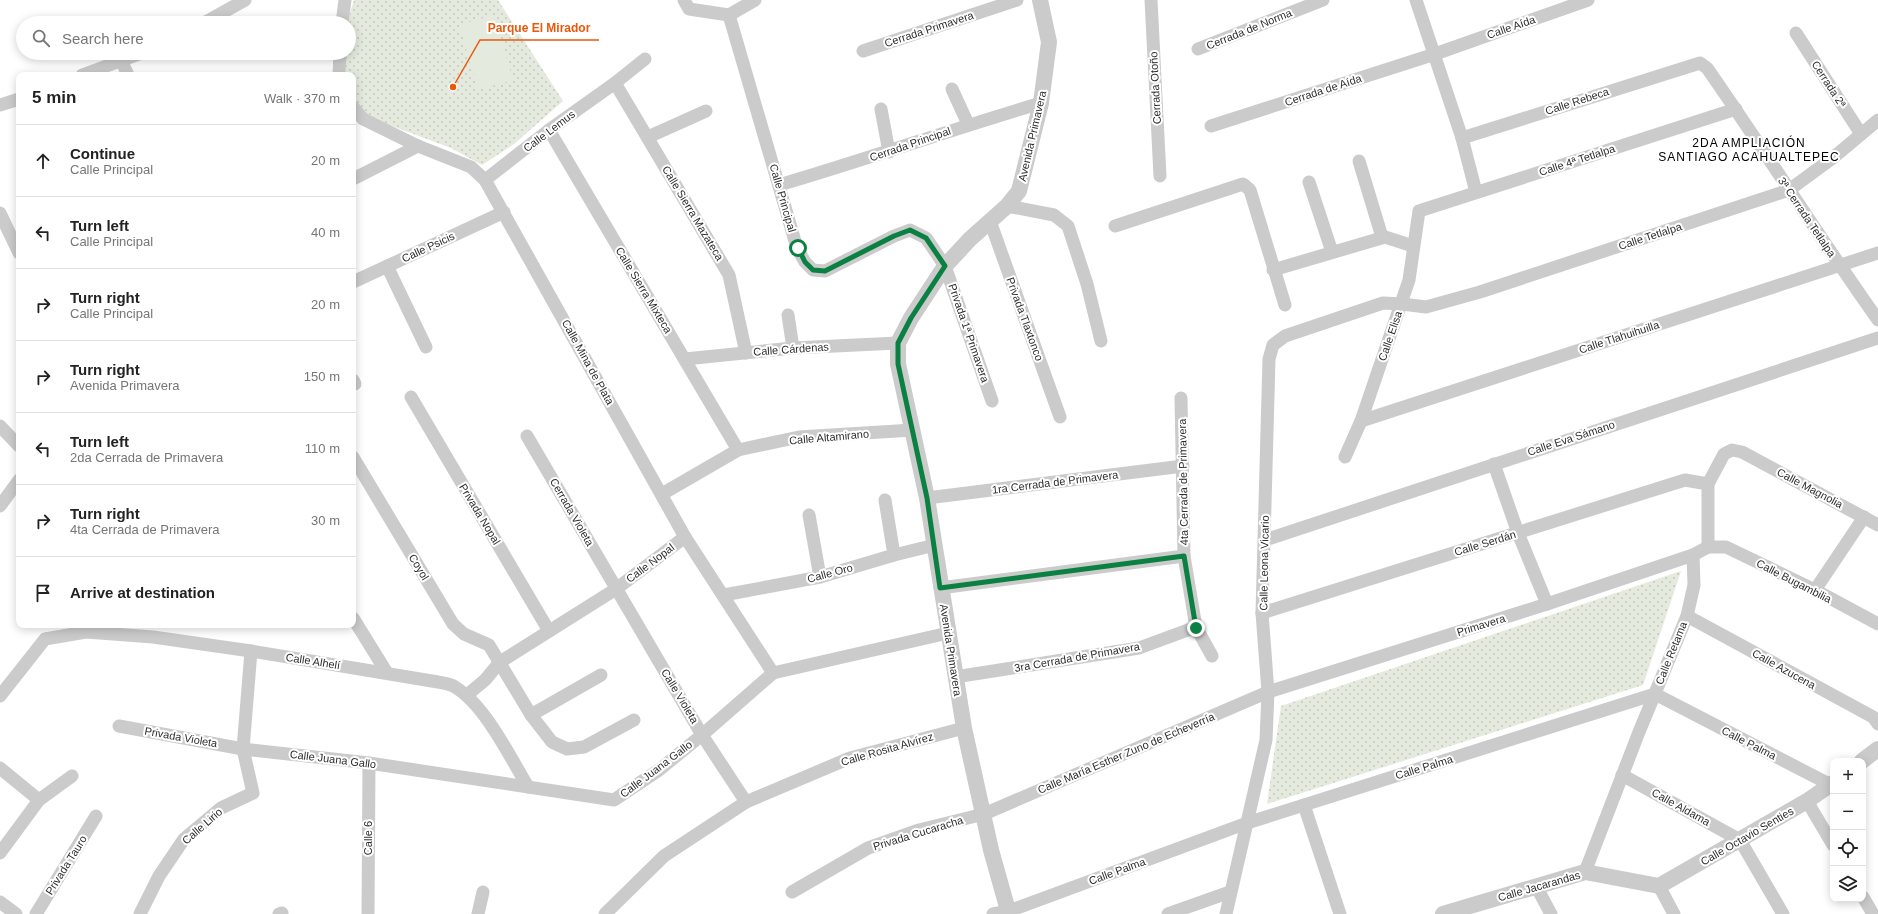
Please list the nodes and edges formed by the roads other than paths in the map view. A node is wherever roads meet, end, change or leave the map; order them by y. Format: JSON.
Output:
{"nodes":[{"id":1,"x":245,"y":0,"type":"edge"},
{"id":2,"x":345,"y":0,"type":"edge"},
{"id":3,"x":755,"y":0,"type":"edge"},
{"id":4,"x":1017,"y":0,"type":"edge"},
{"id":5,"x":1040,"y":0,"type":"edge"},
{"id":6,"x":1151,"y":0,"type":"edge"},
{"id":7,"x":1323,"y":0,"type":"edge"},
{"id":8,"x":1416,"y":0,"type":"edge"},
{"id":9,"x":1588,"y":0,"type":"edge"},
{"id":10,"x":686,"y":4,"type":"edge"},
{"id":11,"x":729,"y":15,"type":"junction"},
{"id":12,"x":216,"y":16,"type":"edge"},
{"id":13,"x":343,"y":16,"type":"edge"},
{"id":14,"x":1796,"y":33,"type":"dead end"},
{"id":15,"x":1198,"y":49,"type":"dead end"},
{"id":16,"x":863,"y":51,"type":"dead end"},
{"id":17,"x":1435,"y":54,"type":"junction"},
{"id":18,"x":645,"y":59,"type":"dead end"},
{"id":19,"x":120,"y":60,"type":"joint"},
{"id":20,"x":340,"y":60,"type":"edge"},
{"id":21,"x":1692,"y":64,"type":"joint"},
{"id":22,"x":90,"y":72,"type":"edge"},
{"id":23,"x":126,"y":72,"type":"edge"},
{"id":24,"x":339,"y":72,"type":"edge"},
{"id":25,"x":615,"y":83,"type":"junction"},
{"id":26,"x":952,"y":88,"type":"dead end"},
{"id":27,"x":16,"y":100,"type":"edge"},
{"id":28,"x":1041,"y":103,"type":"junction"},
{"id":29,"x":0,"y":105,"type":"edge"},
{"id":30,"x":881,"y":109,"type":"dead end"},
{"id":31,"x":1736,"y":109,"type":"junction"},
{"id":32,"x":356,"y":111,"type":"edge"},
{"id":33,"x":706,"y":111,"type":"dead end"},
{"id":34,"x":1878,"y":120,"type":"edge"},
{"id":35,"x":968,"y":124,"type":"junction"},
{"id":36,"x":1211,"y":126,"type":"dead end"},
{"id":37,"x":549,"y":130,"type":"junction"},
{"id":38,"x":1861,"y":134,"type":"junction"},
{"id":39,"x":648,"y":137,"type":"junction"},
{"id":40,"x":1462,"y":138,"type":"junction"},
{"id":41,"x":418,"y":146,"type":"junction"},
{"id":42,"x":889,"y":152,"type":"junction"},
{"id":43,"x":1359,"y":161,"type":"dead end"},
{"id":44,"x":1160,"y":176,"type":"dead end"},
{"id":45,"x":356,"y":177,"type":"edge"},
{"id":46,"x":485,"y":180,"type":"junction"},
{"id":47,"x":1309,"y":182,"type":"dead end"},
{"id":48,"x":779,"y":185,"type":"junction"},
{"id":49,"x":1789,"y":190,"type":"junction"},
{"id":50,"x":1476,"y":192,"type":"junction"},
{"id":51,"x":1007,"y":206,"type":"junction"},
{"id":52,"x":1419,"y":211,"type":"joint"},
{"id":53,"x":504,"y":212,"type":"junction"},
{"id":54,"x":0,"y":213,"type":"edge"},
{"id":55,"x":990,"y":221,"type":"junction"},
{"id":56,"x":1115,"y":226,"type":"dead end"},
{"id":57,"x":1382,"y":237,"type":"junction"},
{"id":58,"x":1413,"y":246,"type":"junction"},
{"id":59,"x":16,"y":248,"type":"edge"},
{"id":60,"x":1332,"y":252,"type":"junction"},
{"id":61,"x":1878,"y":253,"type":"edge"},
{"id":62,"x":387,"y":266,"type":"junction"},
{"id":63,"x":945,"y":266,"type":"junction"},
{"id":64,"x":1840,"y":266,"type":"junction"},
{"id":65,"x":1273,"y":270,"type":"junction"},
{"id":66,"x":356,"y":281,"type":"edge"},
{"id":67,"x":1402,"y":304,"type":"junction"},
{"id":68,"x":1285,"y":305,"type":"dead end"},
{"id":69,"x":788,"y":315,"type":"dead end"},
{"id":70,"x":1878,"y":320,"type":"edge"},
{"id":71,"x":1878,"y":338,"type":"edge"},
{"id":72,"x":1101,"y":341,"type":"dead end"},
{"id":73,"x":898,"y":343,"type":"junction"},
{"id":74,"x":426,"y":347,"type":"dead end"},
{"id":75,"x":793,"y":348,"type":"junction"},
{"id":76,"x":746,"y":353,"type":"junction"},
{"id":77,"x":685,"y":359,"type":"junction"},
{"id":78,"x":411,"y":397,"type":"dead end"},
{"id":79,"x":1181,"y":398,"type":"dead end"},
{"id":80,"x":992,"y":401,"type":"dead end"},
{"id":81,"x":1060,"y":417,"type":"dead end"},
{"id":82,"x":1361,"y":420,"type":"junction"},
{"id":83,"x":0,"y":426,"type":"edge"},
{"id":84,"x":912,"y":430,"type":"junction"},
{"id":85,"x":527,"y":436,"type":"dead end"},
{"id":86,"x":16,"y":443,"type":"edge"},
{"id":87,"x":738,"y":450,"type":"junction"},
{"id":88,"x":1344,"y":457,"type":"dead end"},
{"id":89,"x":356,"y":462,"type":"edge"},
{"id":90,"x":1494,"y":464,"type":"junction"},
{"id":91,"x":1183,"y":466,"type":"junction"},
{"id":92,"x":16,"y":484,"type":"edge"},
{"id":93,"x":1708,"y":484,"type":"junction"},
{"id":94,"x":662,"y":494,"type":"junction"},
{"id":95,"x":927,"y":498,"type":"junction"},
{"id":96,"x":885,"y":500,"type":"dead end"},
{"id":97,"x":0,"y":506,"type":"edge"},
{"id":98,"x":809,"y":515,"type":"dead end"},
{"id":99,"x":1864,"y":517,"type":"junction"},
{"id":100,"x":1878,"y":524,"type":"edge"},
{"id":101,"x":1518,"y":533,"type":"junction"},
{"id":102,"x":685,"y":537,"type":"junction"},
{"id":103,"x":1264,"y":540,"type":"junction"},
{"id":104,"x":935,"y":545,"type":"junction"},
{"id":105,"x":1708,"y":547,"type":"junction"},
{"id":106,"x":894,"y":555,"type":"junction"},
{"id":107,"x":1693,"y":555,"type":"junction"},
{"id":108,"x":1184,"y":556,"type":"junction"},
{"id":109,"x":820,"y":577,"type":"junction"},
{"id":110,"x":940,"y":588,"type":"junction"},
{"id":111,"x":616,"y":589,"type":"junction"},
{"id":112,"x":1814,"y":590,"type":"junction"},
{"id":113,"x":724,"y":595,"type":"junction"},
{"id":114,"x":1547,"y":604,"type":"junction"},
{"id":115,"x":1262,"y":613,"type":"junction"},
{"id":116,"x":1687,"y":616,"type":"junction"},
{"id":117,"x":356,"y":623,"type":"edge"},
{"id":118,"x":1878,"y":624,"type":"edge"},
{"id":119,"x":1196,"y":628,"type":"junction"},
{"id":120,"x":549,"y":631,"type":"junction"},
{"id":121,"x":948,"y":634,"type":"junction"},
{"id":122,"x":251,"y":651,"type":"junction"},
{"id":123,"x":1212,"y":656,"type":"dead end"},
{"id":124,"x":500,"y":662,"type":"junction"},
{"id":125,"x":387,"y":673,"type":"junction"},
{"id":126,"x":773,"y":673,"type":"junction"},
{"id":127,"x":601,"y":675,"type":"dead end"},
{"id":128,"x":955,"y":678,"type":"junction"},
{"id":129,"x":1268,"y":692,"type":"junction"},
{"id":130,"x":1655,"y":694,"type":"junction"},
{"id":131,"x":467,"y":695,"type":"junction"},
{"id":132,"x":0,"y":696,"type":"edge"},
{"id":133,"x":531,"y":715,"type":"junction"},
{"id":134,"x":634,"y":720,"type":"dead end"},
{"id":135,"x":1878,"y":724,"type":"edge"},
{"id":136,"x":119,"y":726,"type":"dead end"},
{"id":137,"x":964,"y":728,"type":"junction"},
{"id":138,"x":702,"y":735,"type":"junction"},
{"id":139,"x":1878,"y":748,"type":"edge"},
{"id":140,"x":243,"y":749,"type":"junction"},
{"id":141,"x":1866,"y":758,"type":"edge"},
{"id":142,"x":369,"y":763,"type":"junction"},
{"id":143,"x":0,"y":768,"type":"edge"},
{"id":144,"x":1622,"y":775,"type":"junction"},
{"id":145,"x":72,"y":776,"type":"dead end"},
{"id":146,"x":1830,"y":783,"type":"edge"},
{"id":147,"x":1830,"y":785,"type":"edge"},
{"id":148,"x":528,"y":786,"type":"junction"},
{"id":149,"x":39,"y":800,"type":"junction"},
{"id":150,"x":1808,"y":801,"type":"junction"},
{"id":151,"x":746,"y":802,"type":"junction"},
{"id":152,"x":1304,"y":805,"type":"junction"},
{"id":153,"x":984,"y":814,"type":"junction"},
{"id":154,"x":96,"y":816,"type":"dead end"},
{"id":155,"x":1247,"y":823,"type":"junction"},
{"id":156,"x":1740,"y":840,"type":"junction"},
{"id":157,"x":1830,"y":840,"type":"edge"},
{"id":158,"x":0,"y":853,"type":"edge"},
{"id":159,"x":1585,"y":872,"type":"junction"},
{"id":160,"x":1536,"y":886,"type":"junction"},
{"id":161,"x":1659,"y":886,"type":"junction"},
{"id":162,"x":483,"y":892,"type":"dead end"},
{"id":163,"x":792,"y":892,"type":"dead end"},
{"id":164,"x":1230,"y":892,"type":"junction"},
{"id":165,"x":0,"y":902,"type":"edge"},
{"id":166,"x":1866,"y":902,"type":"edge"},
{"id":167,"x":1009,"y":913,"type":"edge"},
{"id":168,"x":16,"y":914,"type":"edge"},
{"id":169,"x":36,"y":914,"type":"edge"},
{"id":170,"x":140,"y":914,"type":"edge"},
{"id":171,"x":368,"y":914,"type":"edge"},
{"id":172,"x":478,"y":914,"type":"edge"},
{"id":173,"x":605,"y":914,"type":"edge"},
{"id":174,"x":993,"y":914,"type":"edge"},
{"id":175,"x":1168,"y":914,"type":"edge"},
{"id":176,"x":1226,"y":914,"type":"edge"},
{"id":177,"x":1340,"y":914,"type":"edge"},
{"id":178,"x":1443,"y":914,"type":"edge"},
{"id":179,"x":1551,"y":914,"type":"edge"},
{"id":180,"x":1674,"y":914,"type":"edge"},
{"id":181,"x":1783,"y":914,"type":"edge"},
{"id":182,"x":1873,"y":914,"type":"edge"}],
"edges":[{"from":1,"to":12,"type":"street"},
{"from":2,"to":13,"type":"street"},
{"from":3,"to":11,"type":"street"},
{"from":4,"to":16,"type":"street","name":"Cerrada Primavera"},
{"from":5,"to":28,"type":"street","name":"Avenida Primavera"},
{"from":6,"to":44,"type":"street","name":"Cerrada Otoño"},
{"from":7,"to":15,"type":"street","name":"Cerrada de Norma"},
{"from":8,"to":17,"type":"street"},
{"from":9,"to":17,"type":"street","name":"Calle Aída"},
{"from":10,"to":11,"type":"street"},
{"from":11,"to":48,"type":"street","name":"Calle Principal"},
{"from":14,"to":38,"type":"street","name":"Cerrada 2ª"},
{"from":17,"to":36,"type":"street","name":"Cerrada de Aída"},
{"from":17,"to":40,"type":"street"},
{"from":18,"to":25,"type":"street","name":"Calle Lemus"},
{"from":19,"to":22,"type":"street"},
{"from":19,"to":23,"type":"street"},
{"from":20,"to":24,"type":"street"},
{"from":21,"to":31,"type":"street","name":"3ª Cerrada Tetlalpa"},
{"from":21,"to":40,"type":"street","name":"Calle Rebeca"},
{"from":25,"to":37,"type":"street","name":"Calle Lemus"},
{"from":25,"to":39,"type":"street","name":"Calle Sierra Mazateca"},
{"from":26,"to":35,"type":"street"},
{"from":27,"to":29,"type":"street"},
{"from":28,"to":35,"type":"street","name":"Cerrada Principal"},
{"from":28,"to":51,"type":"street","name":"Avenida Primavera"},
{"from":30,"to":42,"type":"street"},
{"from":31,"to":49,"type":"street","name":"3ª Cerrada Tetlalpa"},
{"from":31,"to":50,"type":"street","name":"Calle 4ª Tetlalpa"},
{"from":32,"to":41,"type":"street","name":"Calle Mina de Plata"},
{"from":33,"to":39,"type":"street"},
{"from":34,"to":38,"type":"street","name":"Calle Tetlalpa"},
{"from":35,"to":42,"type":"street","name":"Cerrada Principal"},
{"from":37,"to":46,"type":"street","name":"Calle Lemus"},
{"from":37,"to":77,"type":"street","name":"Calle Sierra Mixteca"},
{"from":38,"to":49,"type":"street","name":"Calle Tetlalpa"},
{"from":39,"to":76,"type":"street","name":"Calle Sierra Mazateca"},
{"from":40,"to":50,"type":"street"},
{"from":41,"to":45,"type":"street"},
{"from":41,"to":46,"type":"street","name":"Calle Mina de Plata"},
{"from":42,"to":48,"type":"street","name":"Cerrada Principal"},
{"from":43,"to":57,"type":"street"},
{"from":46,"to":53,"type":"street","name":"Calle Mina de Plata"},
{"from":47,"to":60,"type":"street"},
{"from":48,"to":63,"type":"street","name":"Calle Principal"},
{"from":49,"to":64,"type":"street","name":"3ª Cerrada Tetlalpa"},
{"from":49,"to":67,"type":"street","name":"Calle Tetlalpa"},
{"from":50,"to":52,"type":"street","name":"Calle 4ª Tetlalpa"},
{"from":51,"to":55,"type":"street","name":"Avenida Primavera"},
{"from":51,"to":72,"type":"street"},
{"from":52,"to":58,"type":"street","name":"Calle Elisa"},
{"from":53,"to":62,"type":"street","name":"Calle Psicis"},
{"from":53,"to":94,"type":"street","name":"Calle Mina de Plata"},
{"from":54,"to":59,"type":"street"},
{"from":55,"to":63,"type":"street","name":"Avenida Primavera"},
{"from":55,"to":81,"type":"street","name":"Privada Tlaxtonco"},
{"from":56,"to":65,"type":"street"},
{"from":57,"to":58,"type":"street"},
{"from":57,"to":60,"type":"street"},
{"from":58,"to":67,"type":"street","name":"Calle Elisa"},
{"from":60,"to":65,"type":"street"},
{"from":61,"to":64,"type":"street","name":"Calle Tlahuihuilla"},
{"from":62,"to":66,"type":"street","name":"Calle Psicis"},
{"from":62,"to":74,"type":"street"},
{"from":63,"to":73,"type":"street","name":"Avenida Primavera"},
{"from":63,"to":80,"type":"street","name":"Privada 1ª Primavera"},
{"from":64,"to":70,"type":"street","name":"3ª Cerrada Tetlalpa"},
{"from":64,"to":82,"type":"street","name":"Calle Tlahuihuilla"},
{"from":65,"to":68,"type":"street"},
{"from":67,"to":82,"type":"street","name":"Calle Elisa"},
{"from":67,"to":103,"type":"street","name":"Calle Leona Vicario"},
{"from":69,"to":75,"type":"street"},
{"from":71,"to":90,"type":"street","name":"Calle Eva Sámano"},
{"from":73,"to":75,"type":"street","name":"Calle Cárdenas"},
{"from":73,"to":84,"type":"street","name":"Avenida Primavera"},
{"from":75,"to":76,"type":"street","name":"Calle Cárdenas"},
{"from":76,"to":77,"type":"street","name":"Calle Cárdenas"},
{"from":77,"to":87,"type":"street","name":"Calle Sierra Mixteca"},
{"from":78,"to":120,"type":"street","name":"Privada Nopal"},
{"from":79,"to":91,"type":"street","name":"4ta Cerrada de Primavera"},
{"from":82,"to":88,"type":"street","name":"Calle Elisa"},
{"from":83,"to":86,"type":"street"},
{"from":84,"to":87,"type":"street","name":"Calle Altamirano"},
{"from":84,"to":95,"type":"street","name":"Avenida Primavera"},
{"from":85,"to":111,"type":"street","name":"Cerrada Violeta"},
{"from":87,"to":94,"type":"street","name":"Calle Altamirano"},
{"from":89,"to":124,"type":"street","name":"Coyol"},
{"from":90,"to":101,"type":"street"},
{"from":90,"to":103,"type":"street","name":"Calle Eva Sámano"},
{"from":91,"to":95,"type":"street","name":"1ra Cerrada de Primavera"},
{"from":91,"to":108,"type":"street","name":"4ta Cerrada de Primavera"},
{"from":92,"to":97,"type":"street"},
{"from":93,"to":99,"type":"street","name":"Calle Magnolia"},
{"from":93,"to":101,"type":"street","name":"Calle Serdán"},
{"from":93,"to":105,"type":"street"},
{"from":94,"to":102,"type":"street","name":"Calle Mina de Plata"},
{"from":95,"to":104,"type":"street","name":"Avenida Primavera"},
{"from":96,"to":106,"type":"street"},
{"from":98,"to":109,"type":"street"},
{"from":99,"to":100,"type":"street","name":"Calle Magnolia"},
{"from":99,"to":112,"type":"street"},
{"from":101,"to":114,"type":"street"},
{"from":101,"to":115,"type":"street","name":"Calle Serdán"},
{"from":102,"to":111,"type":"street","name":"Calle Nopal"},
{"from":102,"to":113,"type":"street","name":"Calle Mina de Plata"},
{"from":103,"to":115,"type":"street","name":"Calle Leona Vicario"},
{"from":104,"to":106,"type":"street","name":"Calle Oro"},
{"from":104,"to":110,"type":"street","name":"Avenida Primavera"},
{"from":105,"to":107,"type":"street"},
{"from":105,"to":112,"type":"street","name":"Calle Bugambilia"},
{"from":106,"to":109,"type":"street","name":"Calle Oro"},
{"from":107,"to":114,"type":"street","name":"Primavera"},
{"from":107,"to":116,"type":"street","name":"Calle Retama"},
{"from":108,"to":110,"type":"street"},
{"from":108,"to":119,"type":"street","name":"4ta Cerrada de Primavera"},
{"from":109,"to":113,"type":"street","name":"Calle Oro"},
{"from":110,"to":121,"type":"street","name":"Avenida Primavera"},
{"from":111,"to":120,"type":"street"},
{"from":111,"to":138,"type":"street","name":"Calle Violeta"},
{"from":112,"to":118,"type":"street","name":"Calle Bugambilia"},
{"from":113,"to":126,"type":"street","name":"Calle Mina de Plata"},
{"from":114,"to":129,"type":"street","name":"Primavera"},
{"from":115,"to":129,"type":"street","name":"Calle Leona Vicario"},
{"from":116,"to":130,"type":"street","name":"Calle Retama"},
{"from":116,"to":135,"type":"street","name":"Calle Azucena"},
{"from":117,"to":125,"type":"street"},
{"from":119,"to":123,"type":"street","name":"4ta Cerrada de Primavera"},
{"from":119,"to":128,"type":"street","name":"3ra Cerrada de Primavera"},
{"from":120,"to":124,"type":"street"},
{"from":121,"to":126,"type":"street","name":"Calle Juana Gallo"},
{"from":121,"to":128,"type":"street","name":"Avenida Primavera"},
{"from":122,"to":125,"type":"street","name":"Calle Alhelí"},
{"from":122,"to":132,"type":"street","name":"Calle Alhelí"},
{"from":122,"to":140,"type":"street","name":"Calle Lirio"},
{"from":124,"to":131,"type":"street"},
{"from":124,"to":133,"type":"street"},
{"from":125,"to":131,"type":"street","name":"Calle Alhelí"},
{"from":126,"to":138,"type":"street","name":"Calle Juana Gallo"},
{"from":127,"to":133,"type":"street"},
{"from":128,"to":137,"type":"street","name":"Avenida Primavera"},
{"from":129,"to":153,"type":"street","name":"Calle María Esther Zuno de Echeverría"},
{"from":129,"to":155,"type":"street","name":"Calle Leona Vicario"},
{"from":130,"to":144,"type":"street","name":"Calle Retama"},
{"from":130,"to":146,"type":"street","name":"Calle Palma"},
{"from":130,"to":152,"type":"street","name":"Calle Palma"},
{"from":131,"to":148,"type":"street","name":"Calle Alhelí"},
{"from":133,"to":134,"type":"street"},
{"from":136,"to":140,"type":"street","name":"Privada Violeta"},
{"from":137,"to":151,"type":"street","name":"Calle Rosita Alvírez"},
{"from":137,"to":153,"type":"street","name":"Avenida Primavera"},
{"from":138,"to":148,"type":"street","name":"Calle Juana Gallo"},
{"from":138,"to":151,"type":"street","name":"Calle Violeta"},
{"from":139,"to":141,"type":"street"},
{"from":140,"to":142,"type":"street","name":"Calle Juana Gallo"},
{"from":140,"to":170,"type":"street","name":"Calle Lirio"},
{"from":142,"to":148,"type":"street","name":"Calle Juana Gallo"},
{"from":142,"to":171,"type":"street","name":"Calle 6"},
{"from":143,"to":149,"type":"street"},
{"from":144,"to":156,"type":"street","name":"Calle Aldama"},
{"from":144,"to":159,"type":"street","name":"Calle Retama"},
{"from":145,"to":149,"type":"street"},
{"from":147,"to":150,"type":"street","name":"Calle Octavio Senties"},
{"from":149,"to":158,"type":"street"},
{"from":150,"to":156,"type":"street","name":"Calle Octavio Senties"},
{"from":150,"to":157,"type":"street"},
{"from":151,"to":173,"type":"street","name":"Calle Rosita Alvírez"},
{"from":152,"to":155,"type":"street","name":"Calle Palma"},
{"from":152,"to":177,"type":"street"},
{"from":153,"to":163,"type":"street","name":"Privada Cucaracha"},
{"from":153,"to":167,"type":"street","name":"Avenida Primavera"},
{"from":154,"to":169,"type":"street","name":"Privada Tauro"},
{"from":155,"to":164,"type":"street","name":"Calle Leona Vicario"},
{"from":155,"to":167,"type":"street","name":"Calle Palma"},
{"from":156,"to":161,"type":"street","name":"Calle Octavio Senties"},
{"from":156,"to":181,"type":"street"},
{"from":159,"to":160,"type":"street","name":"Calle Jacarandas"},
{"from":159,"to":161,"type":"street","name":"Calle Jacarandas"},
{"from":160,"to":178,"type":"street","name":"Calle Jacarandas"},
{"from":160,"to":179,"type":"street"},
{"from":161,"to":180,"type":"street"},
{"from":162,"to":172,"type":"street"},
{"from":164,"to":175,"type":"street"},
{"from":164,"to":176,"type":"street","name":"Calle Leona Vicario"},
{"from":165,"to":168,"type":"street"},
{"from":166,"to":182,"type":"street"},
{"from":167,"to":174,"type":"street","name":"Calle Palma"}]}
